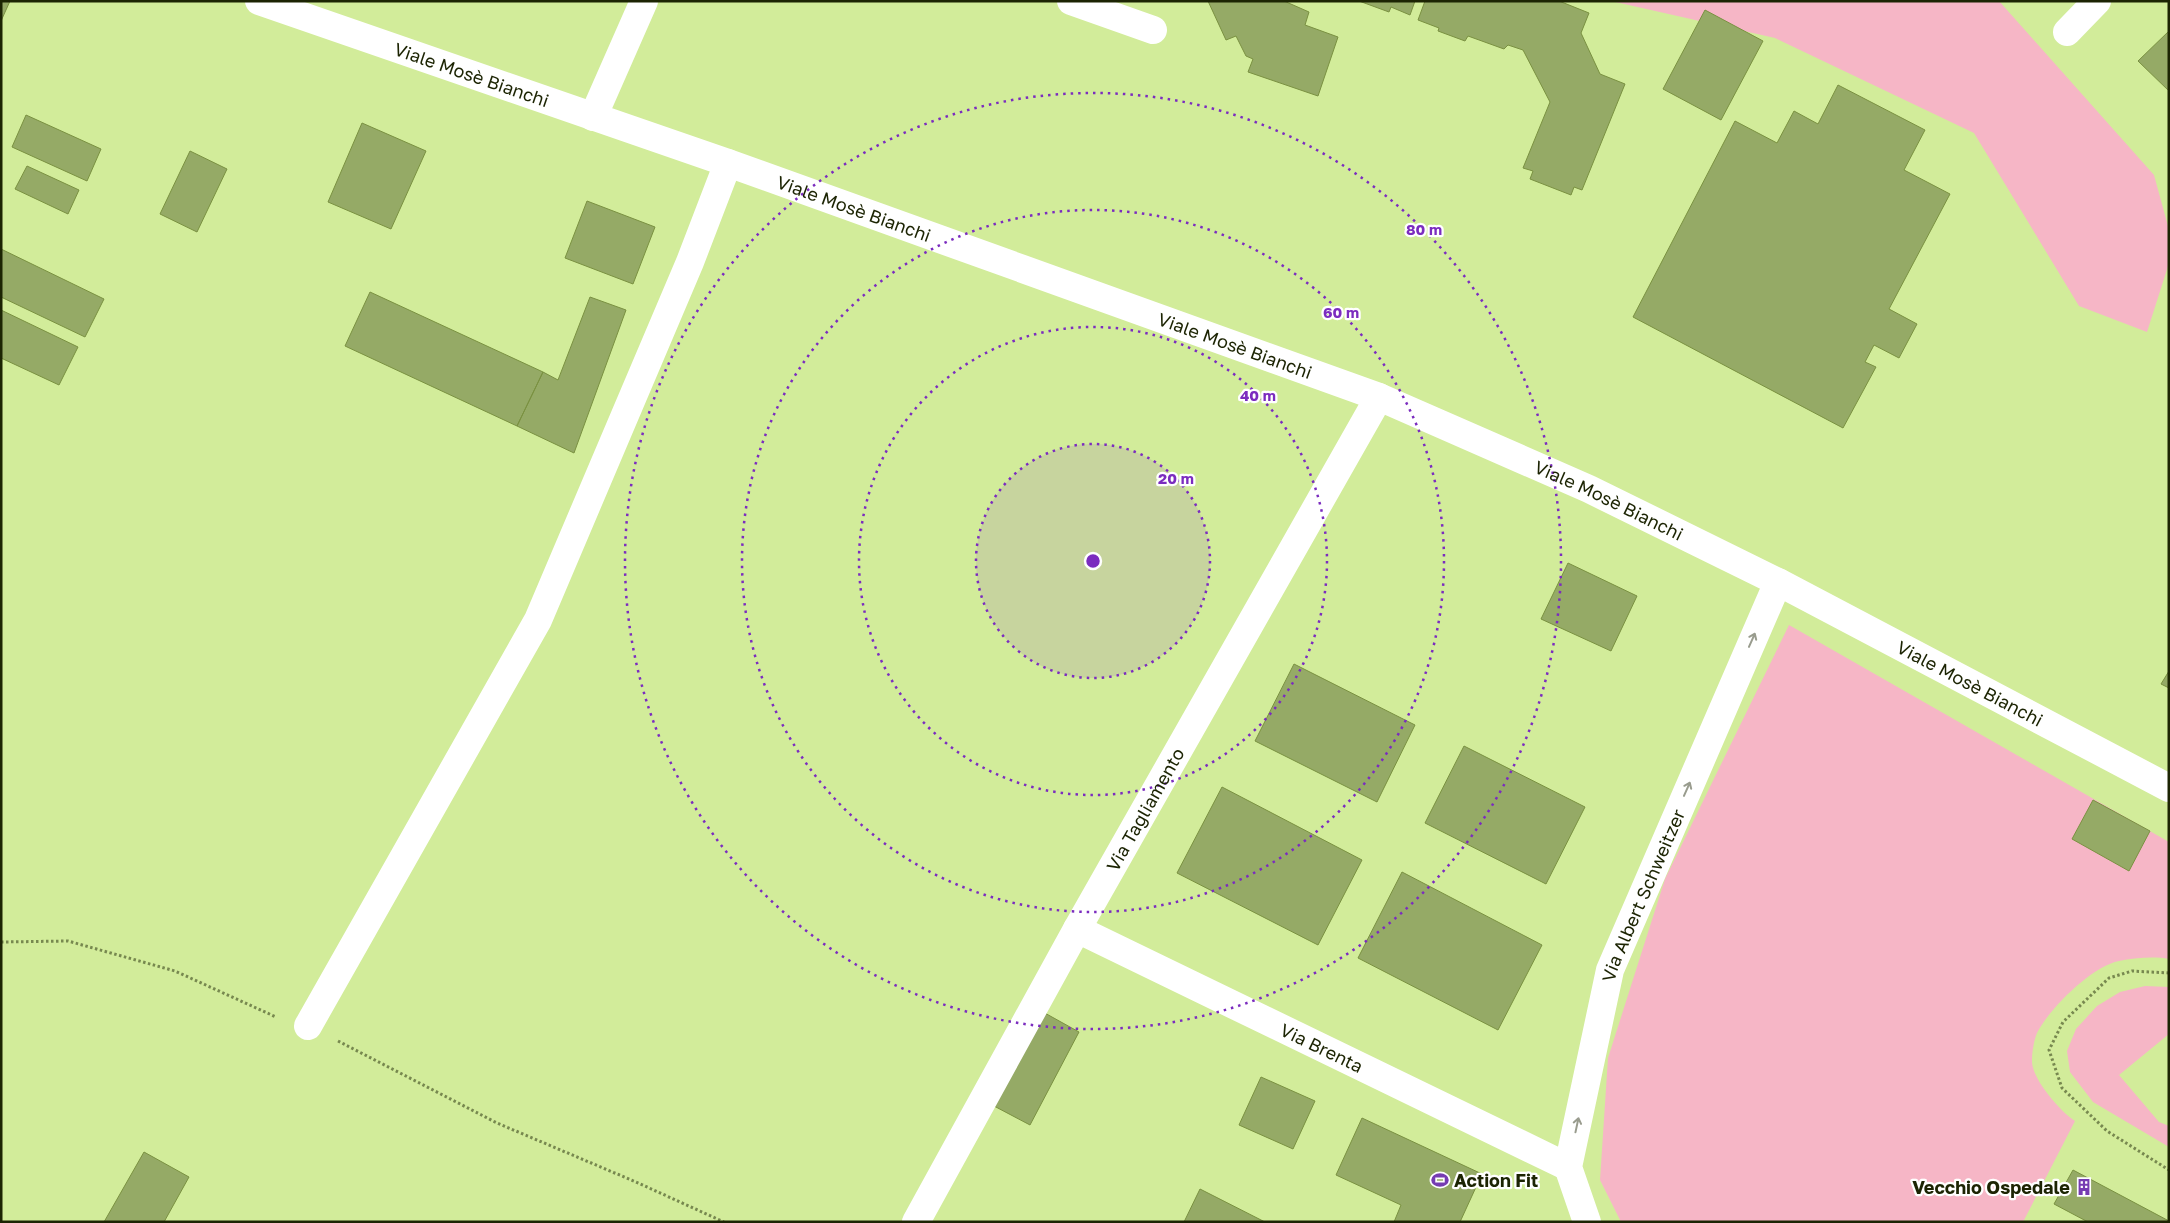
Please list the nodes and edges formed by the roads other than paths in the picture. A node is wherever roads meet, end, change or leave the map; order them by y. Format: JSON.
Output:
{"nodes":[{"id":1,"x":259,"y":1,"type":"edge"},
{"id":2,"x":644,"y":1,"type":"edge"},
{"id":3,"x":1071,"y":1,"type":"edge"},
{"id":4,"x":2097,"y":1,"type":"edge"},
{"id":5,"x":1153,"y":30,"type":"dead end"},
{"id":6,"x":2067,"y":32,"type":"dead end"},
{"id":7,"x":593,"y":117,"type":"junction"},
{"id":8,"x":728,"y":163,"type":"junction"},
{"id":9,"x":1379,"y":398,"type":"junction"},
{"id":10,"x":1778,"y":582,"type":"junction"},
{"id":11,"x":2169,"y":788,"type":"edge"},
{"id":12,"x":1077,"y":929,"type":"junction"},
{"id":13,"x":308,"y":1026,"type":"road end"},
{"id":14,"x":1568,"y":1167,"type":"junction"},
{"id":15,"x":916,"y":1222,"type":"edge"},
{"id":16,"x":1587,"y":1222,"type":"edge"}],
"edges":[{"from":1,"to":7,"type":"street","name":"Viale Mosè Bianchi"},
{"from":2,"to":7,"type":"street"},
{"from":3,"to":5,"type":"street"},
{"from":4,"to":6,"type":"street"},
{"from":7,"to":8,"type":"street","name":"Viale Mosè Bianchi"},
{"from":8,"to":9,"type":"street","name":"Viale Mosè Bianchi"},
{"from":8,"to":13,"type":"street"},
{"from":9,"to":10,"type":"street","name":"Viale Mosè Bianchi"},
{"from":9,"to":12,"type":"street","name":"Via Tagliamento"},
{"from":10,"to":11,"type":"street","name":"Viale Mosè Bianchi"},
{"from":14,"to":10,"type":"street","name":"Via Albert Schweitzer","one_way":true},
{"from":12,"to":14,"type":"street","name":"Via Brenta"},
{"from":12,"to":15,"type":"street","name":"Via Tagliamento"},
{"from":14,"to":16,"type":"street"}]}
